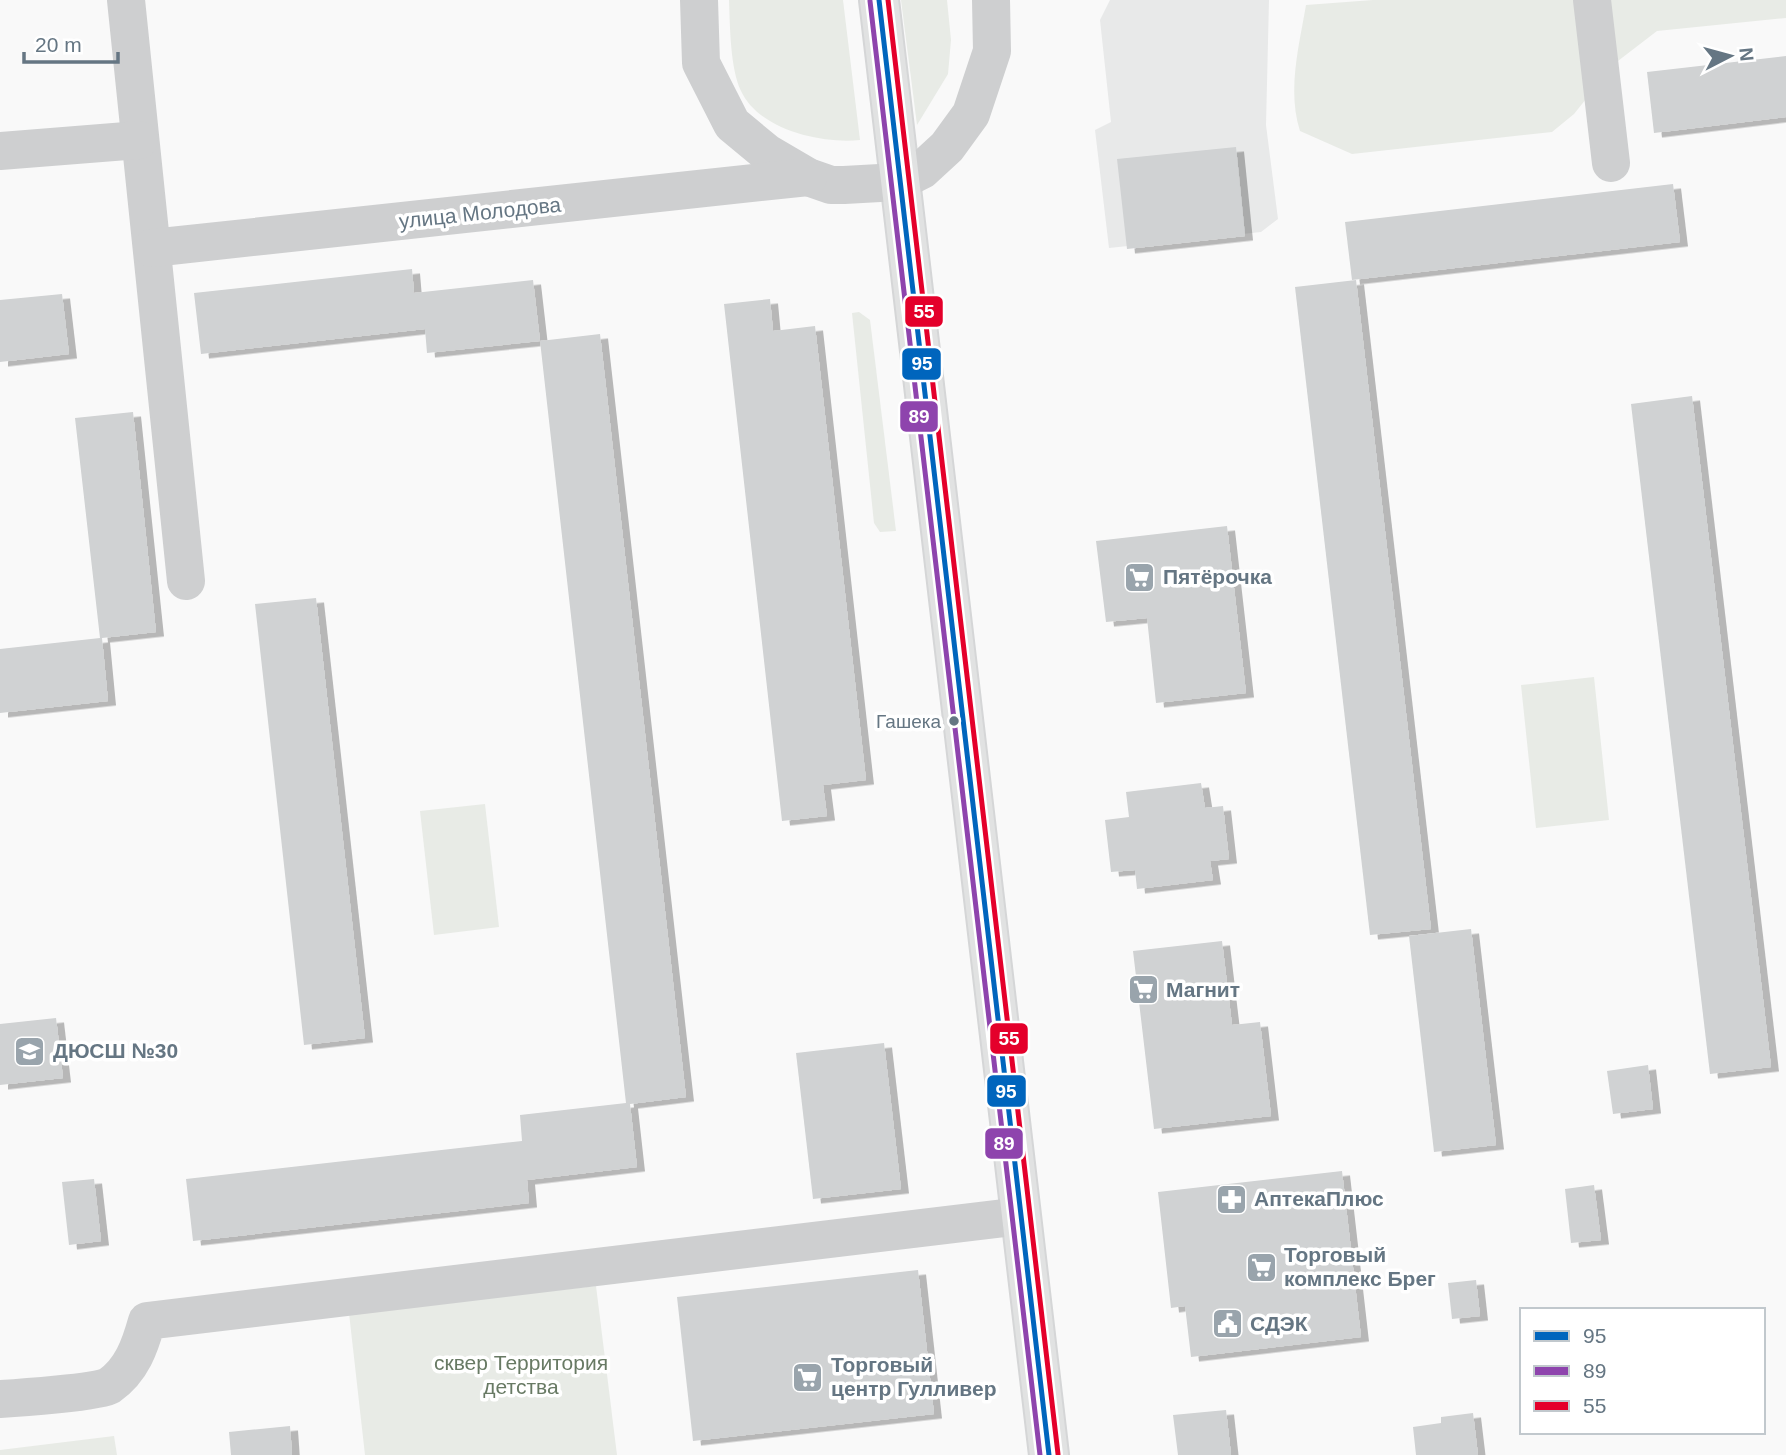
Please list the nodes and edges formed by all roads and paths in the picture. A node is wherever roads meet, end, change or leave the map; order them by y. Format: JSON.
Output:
{"nodes":[{"id":1,"x":126,"y":0,"type":"edge"},
{"id":2,"x":699,"y":0,"type":"edge"},
{"id":3,"x":878,"y":0,"type":"edge"},
{"id":4,"x":991,"y":0,"type":"edge"},
{"id":5,"x":1592,"y":0,"type":"edge"},
{"id":6,"x":139,"y":140,"type":"junction"},
{"id":7,"x":0,"y":151,"type":"edge"},
{"id":8,"x":1611,"y":163,"type":"dead end"},
{"id":9,"x":808,"y":177,"type":"junction"},
{"id":10,"x":898,"y":182,"type":"junction"},
{"id":11,"x":152,"y":248,"type":"junction"},
{"id":12,"x":186,"y":580,"type":"dead end"},
{"id":13,"x":1021,"y":1216,"type":"junction"},
{"id":14,"x":0,"y":1399,"type":"edge"},
{"id":15,"x":1049,"y":1455,"type":"edge"}],
"edges":[{"from":1,"to":6,"type":"street"},
{"from":2,"to":9,"type":"street"},
{"from":3,"to":10,"type":"main road"},
{"from":4,"to":10,"type":"street"},
{"from":5,"to":8,"type":"street"},
{"from":6,"to":7,"type":"street"},
{"from":6,"to":11,"type":"street"},
{"from":9,"to":10,"type":"street"},
{"from":9,"to":11,"type":"street","name":"улица Молодова"},
{"from":10,"to":13,"type":"main road"},
{"from":11,"to":12,"type":"street"},
{"from":13,"to":14,"type":"street"},
{"from":13,"to":15,"type":"main road"}]}
